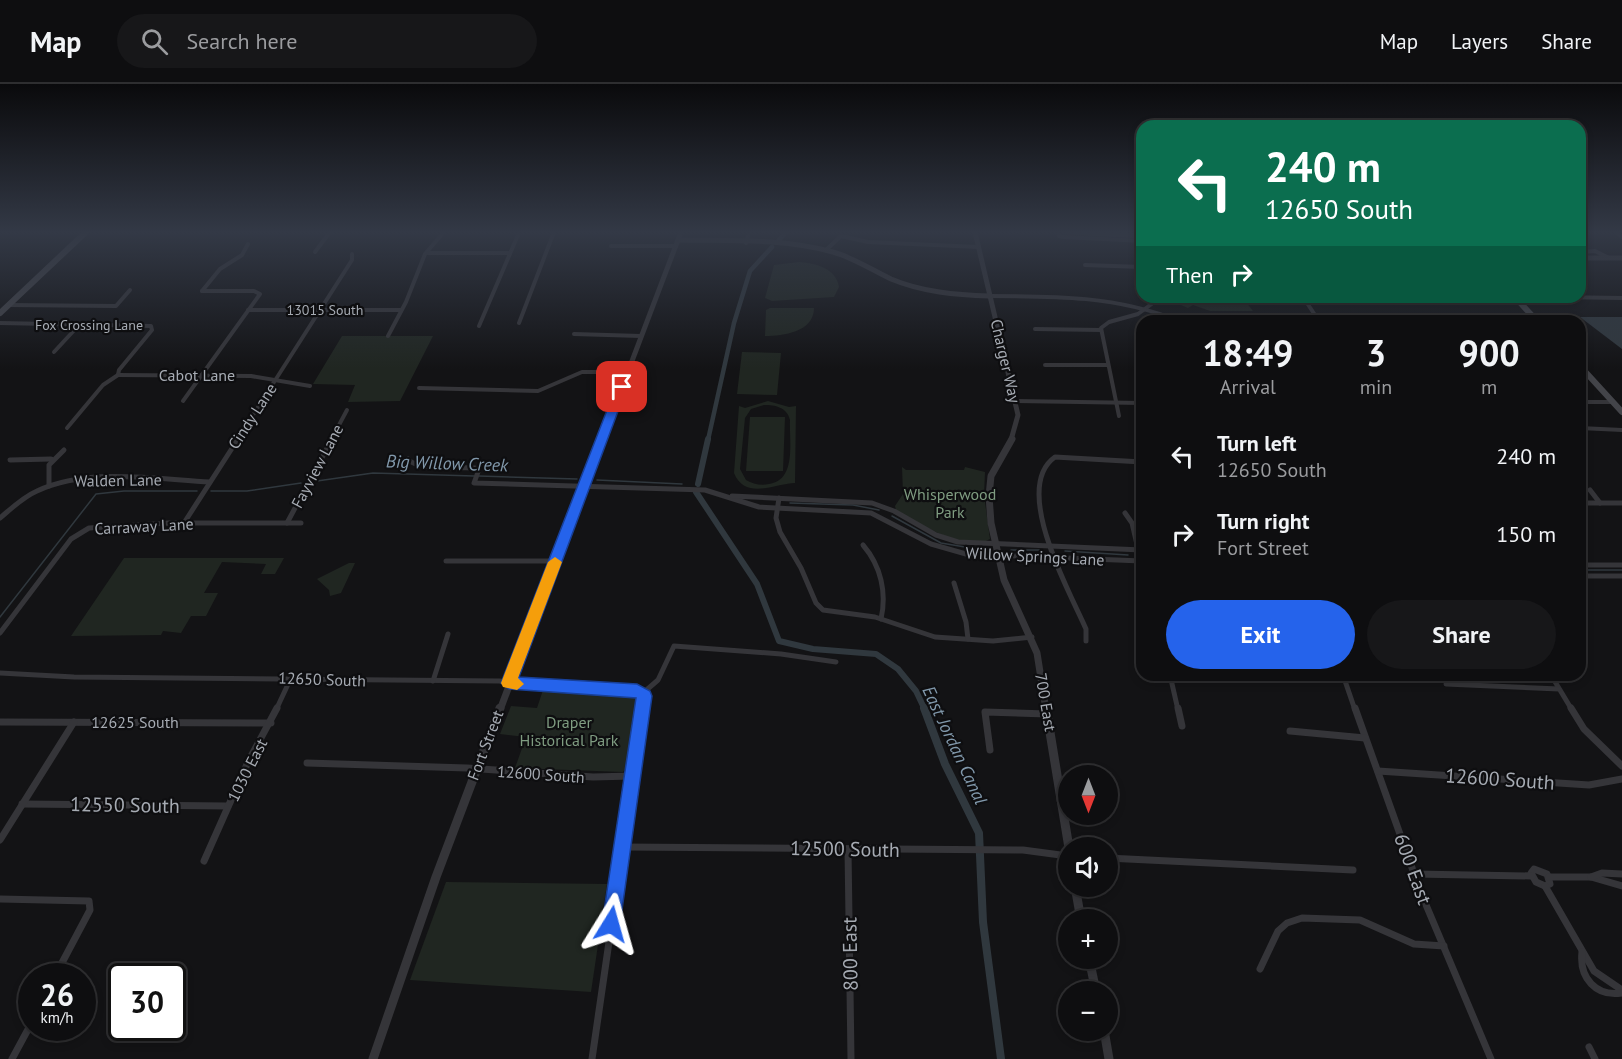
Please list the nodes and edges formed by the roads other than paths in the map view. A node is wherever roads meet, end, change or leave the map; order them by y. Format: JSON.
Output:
{"nodes":[{"id":1,"x":38,"y":278,"type":"edge"},
{"id":2,"x":213,"y":278,"type":"edge"},
{"id":3,"x":341,"y":278,"type":"edge"},
{"id":4,"x":415,"y":278,"type":"edge"},
{"id":5,"x":500,"y":278,"type":"edge"},
{"id":6,"x":536,"y":278,"type":"edge"},
{"id":7,"x":664,"y":278,"type":"edge"},
{"id":8,"x":890,"y":278,"type":"edge"},
{"id":9,"x":986,"y":278,"type":"edge"},
{"id":10,"x":130,"y":290,"type":"dead end"},
{"id":11,"x":990,"y":296,"type":"junction"},
{"id":12,"x":1586,"y":297,"type":"edge"},
{"id":13,"x":1622,"y":298,"type":"edge"},
{"id":14,"x":1152,"y":303,"type":"edge"},
{"id":15,"x":1520,"y":303,"type":"edge"},
{"id":16,"x":9,"y":305,"type":"junction"},
{"id":17,"x":1145,"y":308,"type":"junction"},
{"id":18,"x":248,"y":310,"type":"junction"},
{"id":19,"x":320,"y":310,"type":"junction"},
{"id":20,"x":401,"y":310,"type":"junction"},
{"id":21,"x":0,"y":313,"type":"edge"},
{"id":22,"x":1163,"y":315,"type":"edge"},
{"id":23,"x":1532,"y":315,"type":"edge"},
{"id":24,"x":0,"y":323,"type":"edge"},
{"id":25,"x":519,"y":323,"type":"dead end"},
{"id":26,"x":79,"y":325,"type":"junction"},
{"id":27,"x":479,"y":326,"type":"dead end"},
{"id":28,"x":1035,"y":329,"type":"dead end"},
{"id":29,"x":1101,"y":330,"type":"junction"},
{"id":30,"x":574,"y":334,"type":"dead end"},
{"id":31,"x":388,"y":336,"type":"dead end"},
{"id":32,"x":641,"y":336,"type":"junction"},
{"id":33,"x":54,"y":352,"type":"dead end"},
{"id":34,"x":1045,"y":365,"type":"dead end"},
{"id":35,"x":1108,"y":365,"type":"junction"},
{"id":36,"x":627,"y":372,"type":"junction"},
{"id":37,"x":1586,"y":373,"type":"edge"},
{"id":38,"x":118,"y":375,"type":"junction"},
{"id":39,"x":200,"y":375,"type":"junction"},
{"id":40,"x":275,"y":380,"type":"junction"},
{"id":41,"x":310,"y":386,"type":"dead end"},
{"id":42,"x":419,"y":388,"type":"dead end"},
{"id":43,"x":183,"y":401,"type":"dead end"},
{"id":44,"x":1016,"y":401,"type":"junction"},
{"id":45,"x":1115,"y":402,"type":"junction"},
{"id":46,"x":1586,"y":402,"type":"edge"},
{"id":47,"x":1613,"y":402,"type":"junction"},
{"id":48,"x":1136,"y":403,"type":"edge"},
{"id":49,"x":1621,"y":409,"type":"edge"},
{"id":50,"x":347,"y":410,"type":"dead end"},
{"id":51,"x":1119,"y":416,"type":"dead end"},
{"id":52,"x":67,"y":428,"type":"dead end"},
{"id":53,"x":1586,"y":428,"type":"edge"},
{"id":54,"x":1622,"y":430,"type":"edge"},
{"id":55,"x":64,"y":450,"type":"dead end"},
{"id":56,"x":51,"y":459,"type":"junction"},
{"id":57,"x":408,"y":459,"type":"dead end"},
{"id":58,"x":10,"y":460,"type":"dead end"},
{"id":59,"x":1136,"y":462,"type":"edge"},
{"id":60,"x":478,"y":473,"type":"joint"},
{"id":61,"x":210,"y":482,"type":"junction"},
{"id":62,"x":475,"y":482,"type":"joint"},
{"id":63,"x":49,"y":486,"type":"junction"},
{"id":64,"x":583,"y":486,"type":"junction"},
{"id":65,"x":1590,"y":490,"type":"dead end"},
{"id":66,"x":724,"y":495,"type":"junction"},
{"id":67,"x":779,"y":498,"type":"junction"},
{"id":68,"x":1586,"y":503,"type":"edge"},
{"id":69,"x":1600,"y":503,"type":"junction"},
{"id":70,"x":1622,"y":503,"type":"edge"},
{"id":71,"x":777,"y":508,"type":"junction"},
{"id":72,"x":1125,"y":513,"type":"dead end"},
{"id":73,"x":0,"y":518,"type":"edge"},
{"id":74,"x":184,"y":523,"type":"junction"},
{"id":75,"x":287,"y":523,"type":"junction"},
{"id":76,"x":301,"y":523,"type":"dead end"},
{"id":77,"x":1136,"y":536,"type":"edge"},
{"id":78,"x":863,"y":544,"type":"dead end"},
{"id":79,"x":996,"y":544,"type":"junction"},
{"id":80,"x":1049,"y":545,"type":"junction"},
{"id":81,"x":1136,"y":550,"type":"edge"},
{"id":82,"x":1054,"y":556,"type":"junction"},
{"id":83,"x":998,"y":559,"type":"junction"},
{"id":84,"x":446,"y":561,"type":"dead end"},
{"id":85,"x":555,"y":561,"type":"junction"},
{"id":86,"x":1136,"y":561,"type":"edge"},
{"id":87,"x":1586,"y":565,"type":"edge"},
{"id":88,"x":1622,"y":565,"type":"edge"},
{"id":89,"x":1586,"y":576,"type":"edge"},
{"id":90,"x":1622,"y":576,"type":"edge"},
{"id":91,"x":954,"y":583,"type":"dead end"},
{"id":92,"x":881,"y":619,"type":"junction"},
{"id":93,"x":0,"y":633,"type":"edge"},
{"id":94,"x":448,"y":634,"type":"dead end"},
{"id":95,"x":1032,"y":637,"type":"junction"},
{"id":96,"x":968,"y":639,"type":"junction"},
{"id":97,"x":1086,"y":641,"type":"dead end"},
{"id":98,"x":836,"y":662,"type":"dead end"},
{"id":99,"x":0,"y":673,"type":"edge"},
{"id":100,"x":290,"y":680,"type":"junction"},
{"id":101,"x":433,"y":681,"type":"junction"},
{"id":102,"x":1171,"y":681,"type":"edge"},
{"id":103,"x":1345,"y":681,"type":"edge"},
{"id":104,"x":1554,"y":681,"type":"edge"},
{"id":105,"x":509,"y":683,"type":"junction"},
{"id":106,"x":1446,"y":684,"type":"dead end"},
{"id":107,"x":1559,"y":689,"type":"junction"},
{"id":108,"x":643,"y":693,"type":"junction"},
{"id":109,"x":1047,"y":714,"type":"junction"},
{"id":110,"x":0,"y":722,"type":"edge"},
{"id":111,"x":74,"y":722,"type":"junction"},
{"id":112,"x":271,"y":723,"type":"junction"},
{"id":113,"x":1182,"y":726,"type":"dead end"},
{"id":114,"x":1290,"y":731,"type":"dead end"},
{"id":115,"x":1365,"y":738,"type":"junction"},
{"id":116,"x":990,"y":750,"type":"dead end"},
{"id":117,"x":307,"y":763,"type":"dead end"},
{"id":118,"x":1622,"y":766,"type":"edge"},
{"id":119,"x":476,"y":769,"type":"junction"},
{"id":120,"x":1378,"y":771,"type":"junction"},
{"id":121,"x":632,"y":776,"type":"junction"},
{"id":122,"x":1622,"y":778,"type":"edge"},
{"id":123,"x":22,"y":804,"type":"junction"},
{"id":124,"x":228,"y":806,"type":"junction"},
{"id":125,"x":1067,"y":837,"type":"edge"},
{"id":126,"x":0,"y":840,"type":"edge"},
{"id":127,"x":622,"y":847,"type":"junction"},
{"id":128,"x":848,"y":849,"type":"junction"},
{"id":129,"x":1058,"y":855,"type":"edge"},
{"id":130,"x":1118,"y":859,"type":"edge"},
{"id":131,"x":204,"y":861,"type":"dead end"},
{"id":132,"x":1353,"y":870,"type":"dead end"},
{"id":133,"x":1414,"y":874,"type":"junction"},
{"id":134,"x":1622,"y":874,"type":"edge"},
{"id":135,"x":1532,"y":876,"type":"junction"},
{"id":136,"x":1549,"y":877,"type":"junction"},
{"id":137,"x":1591,"y":877,"type":"junction"},
{"id":138,"x":1545,"y":886,"type":"junction"},
{"id":139,"x":1622,"y":886,"type":"edge"},
{"id":140,"x":0,"y":899,"type":"edge"},
{"id":141,"x":1444,"y":946,"type":"junction"},
{"id":142,"x":1582,"y":952,"type":"junction"},
{"id":143,"x":62,"y":963,"type":"edge"},
{"id":144,"x":1260,"y":969,"type":"dead end"},
{"id":145,"x":1622,"y":991,"type":"edge"},
{"id":146,"x":22,"y":1041,"type":"edge"},
{"id":147,"x":1106,"y":1041,"type":"edge"},
{"id":148,"x":1589,"y":1047,"type":"dead end"},
{"id":149,"x":12,"y":1059,"type":"edge"},
{"id":150,"x":373,"y":1059,"type":"edge"},
{"id":151,"x":592,"y":1059,"type":"edge"},
{"id":152,"x":851,"y":1059,"type":"edge"},
{"id":153,"x":1109,"y":1059,"type":"edge"},
{"id":154,"x":1491,"y":1059,"type":"edge"},
{"id":155,"x":1595,"y":1059,"type":"edge"}],
"edges":[{"from":1,"to":16,"type":"main road"},
{"from":2,"to":18,"type":"street"},
{"from":3,"to":19,"type":"street","name":"Cindy Lane"},
{"from":4,"to":20,"type":"street"},
{"from":5,"to":27,"type":"street"},
{"from":6,"to":25,"type":"street"},
{"from":7,"to":32,"type":"street","name":"Fort Street"},
{"from":8,"to":11,"type":"street"},
{"from":9,"to":11,"type":"street"},
{"from":10,"to":16,"type":"street"},
{"from":11,"to":17,"type":"street"},
{"from":11,"to":44,"type":"street","name":"Charger Way"},
{"from":12,"to":13,"type":"street"},
{"from":14,"to":17,"type":"street"},
{"from":15,"to":23,"type":"main road"},
{"from":16,"to":21,"type":"main road"},
{"from":17,"to":22,"type":"street"},
{"from":17,"to":29,"type":"street"},
{"from":18,"to":19,"type":"street","name":"13015 South"},
{"from":18,"to":39,"type":"street"},
{"from":19,"to":20,"type":"street","name":"13015 South"},
{"from":19,"to":40,"type":"street","name":"Cindy Lane"},
{"from":20,"to":31,"type":"street"},
{"from":24,"to":26,"type":"street","name":"Fox Crossing Lane"},
{"from":26,"to":33,"type":"street"},
{"from":26,"to":38,"type":"street","name":"Fox Crossing Lane"},
{"from":28,"to":29,"type":"street"},
{"from":29,"to":35,"type":"street"},
{"from":30,"to":32,"type":"street"},
{"from":32,"to":36,"type":"street","name":"Fort Street"},
{"from":34,"to":35,"type":"street"},
{"from":35,"to":45,"type":"street"},
{"from":36,"to":42,"type":"street"},
{"from":36,"to":64,"type":"street","name":"Fort Street"},
{"from":37,"to":47,"type":"main road"},
{"from":38,"to":39,"type":"street","name":"Cabot Lane"},
{"from":38,"to":52,"type":"street"},
{"from":39,"to":40,"type":"street","name":"Cabot Lane"},
{"from":39,"to":43,"type":"street"},
{"from":40,"to":41,"type":"street","name":"Cabot Lane"},
{"from":40,"to":61,"type":"street","name":"Cindy Lane"},
{"from":44,"to":45,"type":"street"},
{"from":44,"to":79,"type":"street","name":"Charger Way"},
{"from":45,"to":48,"type":"street"},
{"from":45,"to":51,"type":"street"},
{"from":46,"to":47,"type":"street"},
{"from":47,"to":49,"type":"main road"},
{"from":50,"to":75,"type":"street","name":"Fayview Lane"},
{"from":53,"to":54,"type":"street"},
{"from":55,"to":56,"type":"street"},
{"from":56,"to":58,"type":"street"},
{"from":56,"to":63,"type":"street"},
{"from":57,"to":60,"type":"street"},
{"from":59,"to":80,"type":"street"},
{"from":60,"to":62,"type":"street"},
{"from":61,"to":63,"type":"street","name":"Walden Lane"},
{"from":61,"to":74,"type":"street","name":"Cindy Lane"},
{"from":62,"to":64,"type":"street"},
{"from":63,"to":73,"type":"street","name":"Walden Lane"},
{"from":64,"to":66,"type":"street","name":"Willow Springs Lane"},
{"from":64,"to":85,"type":"street","name":"Fort Street"},
{"from":65,"to":69,"type":"street"},
{"from":66,"to":67,"type":"street","name":"Willow Springs Lane"},
{"from":66,"to":71,"type":"street","name":"Willow Springs Lane"},
{"from":67,"to":71,"type":"street"},
{"from":67,"to":79,"type":"street","name":"Willow Springs Lane"},
{"from":68,"to":69,"type":"street"},
{"from":69,"to":70,"type":"street"},
{"from":71,"to":83,"type":"street","name":"Willow Springs Lane"},
{"from":71,"to":92,"type":"street"},
{"from":72,"to":77,"type":"street"},
{"from":74,"to":75,"type":"street","name":"Carraway Lane"},
{"from":74,"to":93,"type":"street","name":"Carraway Lane"},
{"from":75,"to":76,"type":"street","name":"Carraway Lane"},
{"from":78,"to":92,"type":"street"},
{"from":79,"to":80,"type":"street","name":"Willow Springs Lane"},
{"from":79,"to":83,"type":"street","name":"Charger Way"},
{"from":80,"to":81,"type":"street","name":"Willow Springs Lane"},
{"from":80,"to":82,"type":"street"},
{"from":82,"to":83,"type":"street","name":"Willow Springs Lane"},
{"from":82,"to":86,"type":"street","name":"Willow Springs Lane"},
{"from":82,"to":97,"type":"street"},
{"from":83,"to":95,"type":"street","name":"700 East"},
{"from":84,"to":85,"type":"street"},
{"from":85,"to":105,"type":"street","name":"Fort Street"},
{"from":87,"to":88,"type":"street"},
{"from":89,"to":90,"type":"street"},
{"from":91,"to":96,"type":"street"},
{"from":92,"to":96,"type":"street"},
{"from":94,"to":101,"type":"street"},
{"from":95,"to":96,"type":"street"},
{"from":95,"to":109,"type":"street","name":"700 East"},
{"from":98,"to":108,"type":"street"},
{"from":99,"to":100,"type":"street","name":"12650 South"},
{"from":100,"to":101,"type":"street","name":"12650 South"},
{"from":100,"to":112,"type":"street","name":"1030 East"},
{"from":101,"to":105,"type":"street","name":"12650 South"},
{"from":102,"to":113,"type":"street"},
{"from":103,"to":115,"type":"street","name":"600 East"},
{"from":104,"to":107,"type":"street"},
{"from":105,"to":108,"type":"street","name":"12650 South"},
{"from":105,"to":119,"type":"street","name":"Fort Street"},
{"from":106,"to":107,"type":"street"},
{"from":107,"to":118,"type":"street"},
{"from":108,"to":121,"type":"street"},
{"from":109,"to":116,"type":"street"},
{"from":109,"to":125,"type":"street","name":"700 East"},
{"from":110,"to":111,"type":"street","name":"12625 South"},
{"from":111,"to":112,"type":"street","name":"12625 South"},
{"from":111,"to":123,"type":"street"},
{"from":112,"to":124,"type":"street","name":"1030 East"},
{"from":114,"to":115,"type":"street"},
{"from":115,"to":120,"type":"street","name":"600 East"},
{"from":117,"to":119,"type":"street","name":"12600 South"},
{"from":119,"to":121,"type":"street","name":"12600 South"},
{"from":119,"to":150,"type":"street","name":"Fort Street"},
{"from":120,"to":122,"type":"street","name":"12600 South"},
{"from":120,"to":133,"type":"street","name":"600 East"},
{"from":121,"to":127,"type":"street"},
{"from":123,"to":124,"type":"street","name":"12550 South"},
{"from":123,"to":126,"type":"street"},
{"from":124,"to":131,"type":"street","name":"1030 East"},
{"from":127,"to":128,"type":"street","name":"12500 South"},
{"from":127,"to":151,"type":"street"},
{"from":128,"to":129,"type":"street","name":"12500 South"},
{"from":128,"to":152,"type":"street","name":"800 East"},
{"from":130,"to":132,"type":"street"},
{"from":133,"to":135,"type":"street"},
{"from":133,"to":141,"type":"street","name":"600 East"},
{"from":134,"to":137,"type":"street"},
{"from":135,"to":136,"type":"street"},
{"from":135,"to":138,"type":"street"},
{"from":136,"to":137,"type":"street"},
{"from":136,"to":138,"type":"street"},
{"from":137,"to":139,"type":"street"},
{"from":138,"to":142,"type":"street"},
{"from":140,"to":143,"type":"street"},
{"from":141,"to":144,"type":"street"},
{"from":141,"to":154,"type":"street","name":"600 East"},
{"from":142,"to":145,"type":"street"},
{"from":142,"to":145,"type":"street"},
{"from":146,"to":149,"type":"street"},
{"from":147,"to":153,"type":"street"},
{"from":148,"to":155,"type":"street"}]}
